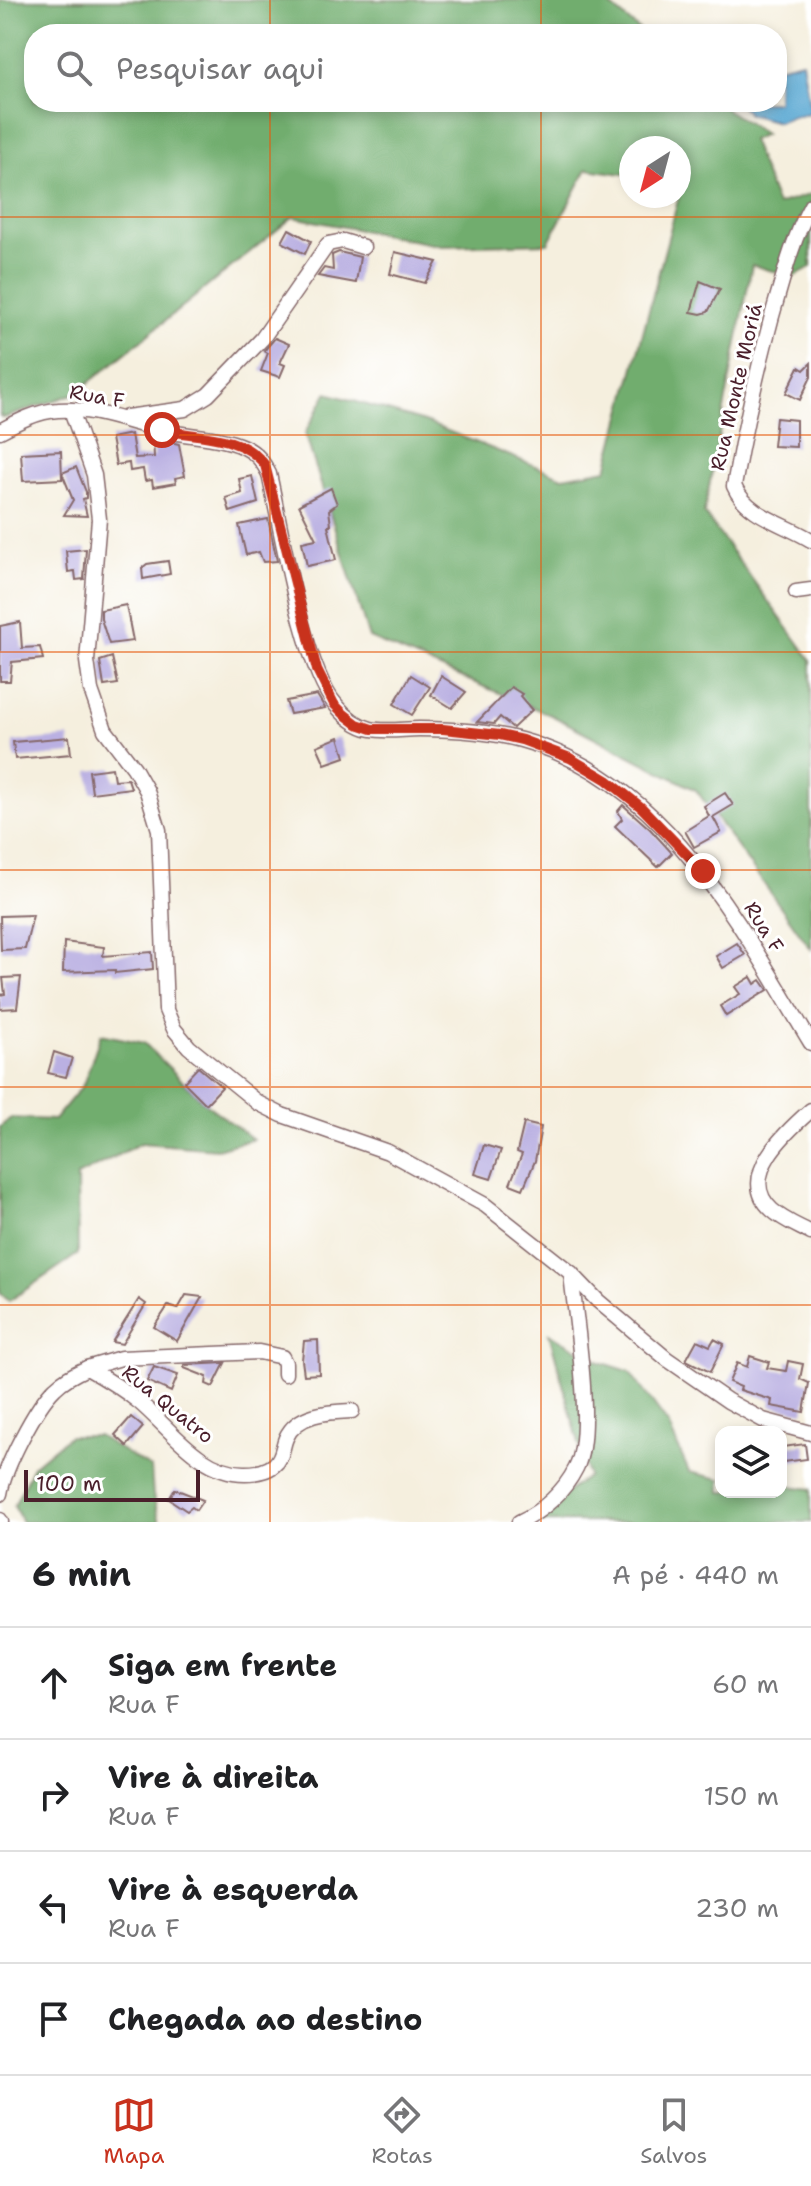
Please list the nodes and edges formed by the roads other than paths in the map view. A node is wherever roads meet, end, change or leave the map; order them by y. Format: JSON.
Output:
{"nodes":[{"id":1,"x":811,"y":205,"type":"edge"},
{"id":2,"x":363,"y":247,"type":"dead end"},
{"id":3,"x":71,"y":410,"type":"junction"},
{"id":4,"x":117,"y":419,"type":"junction"},
{"id":5,"x":0,"y":431,"type":"edge"},
{"id":6,"x":811,"y":540,"type":"edge"},
{"id":7,"x":811,"y":1043,"type":"edge"},
{"id":8,"x":811,"y":1110,"type":"edge"},
{"id":9,"x":811,"y":1233,"type":"edge"},
{"id":10,"x":571,"y":1273,"type":"junction"},
{"id":11,"x":87,"y":1368,"type":"junction"},
{"id":12,"x":285,"y":1374,"type":"dead end"},
{"id":13,"x":352,"y":1411,"type":"dead end"},
{"id":14,"x":811,"y":1433,"type":"edge"},
{"id":15,"x":0,"y":1494,"type":"edge"},
{"id":16,"x":519,"y":1522,"type":"edge"}],
"edges":[{"from":1,"to":6,"type":"street","name":"Rua Monte Moriá"},
{"from":2,"to":4,"type":"street"},
{"from":3,"to":4,"type":"street","name":"Rua F"},
{"from":3,"to":5,"type":"street","name":"Rua F"},
{"from":3,"to":10,"type":"street"},
{"from":4,"to":7,"type":"street","name":"Rua F"},
{"from":8,"to":9,"type":"street"},
{"from":10,"to":14,"type":"street"},
{"from":10,"to":16,"type":"street"},
{"from":11,"to":12,"type":"street"},
{"from":11,"to":13,"type":"street","name":"Rua Quatro"},
{"from":11,"to":15,"type":"street"}]}
